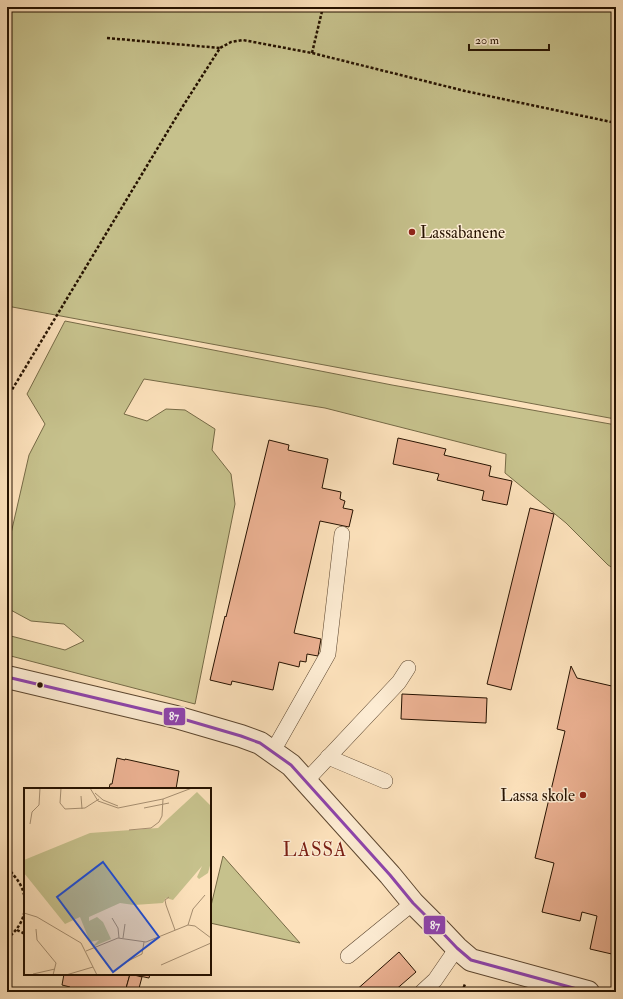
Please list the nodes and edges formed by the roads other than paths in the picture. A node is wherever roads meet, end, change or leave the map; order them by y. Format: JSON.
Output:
{"nodes":[{"id":1,"x":342,"y":534,"type":"dead end"},
{"id":2,"x":408,"y":668,"type":"dead end"},
{"id":3,"x":7,"y":677,"type":"edge"},
{"id":4,"x":273,"y":751,"type":"junction"},
{"id":5,"x":328,"y":756,"type":"junction"},
{"id":6,"x":306,"y":781,"type":"junction"},
{"id":7,"x":385,"y":781,"type":"dead end"},
{"id":8,"x":413,"y":903,"type":"junction"},
{"id":9,"x":457,"y":948,"type":"junction"},
{"id":10,"x":348,"y":956,"type":"dead end"},
{"id":11,"x":422,"y":992,"type":"edge"},
{"id":12,"x":588,"y":992,"type":"edge"}],
"edges":[{"from":1,"to":4,"type":"lane"},
{"from":2,"to":5,"type":"lane"},
{"from":3,"to":4,"type":"street"},
{"from":4,"to":6,"type":"street"},
{"from":5,"to":6,"type":"lane"},
{"from":5,"to":7,"type":"lane"},
{"from":6,"to":8,"type":"street"},
{"from":8,"to":9,"type":"street"},
{"from":8,"to":10,"type":"lane"},
{"from":9,"to":11,"type":"lane"},
{"from":9,"to":12,"type":"street"}]}
